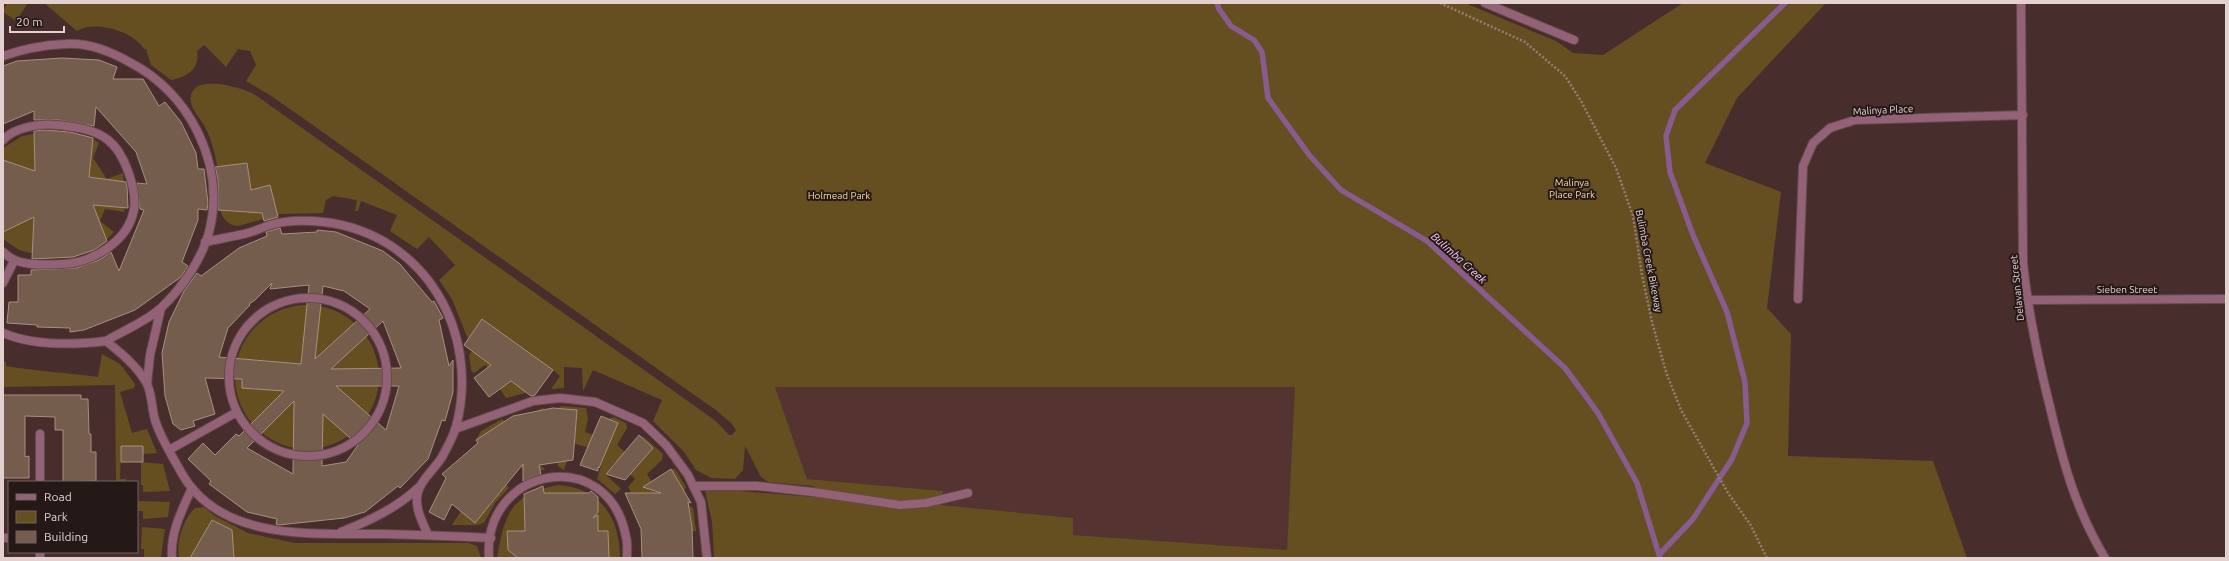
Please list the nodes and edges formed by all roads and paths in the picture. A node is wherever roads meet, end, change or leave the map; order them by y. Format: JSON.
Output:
{"nodes":[{"id":1,"x":1440,"y":3,"type":"edge"},
{"id":2,"x":1484,"y":3,"type":"edge"},
{"id":3,"x":2021,"y":3,"type":"edge"},
{"id":4,"x":1574,"y":40,"type":"dead end"},
{"id":5,"x":3,"y":56,"type":"edge"},
{"id":6,"x":2023,"y":115,"type":"junction"},
{"id":7,"x":3,"y":140,"type":"edge"},
{"id":8,"x":205,"y":242,"type":"junction"},
{"id":9,"x":3,"y":252,"type":"edge"},
{"id":10,"x":14,"y":261,"type":"junction"},
{"id":11,"x":3,"y":283,"type":"edge"},
{"id":12,"x":2226,"y":298,"type":"edge"},
{"id":13,"x":1798,"y":299,"type":"dead end"},
{"id":14,"x":2027,"y":300,"type":"junction"},
{"id":15,"x":162,"y":308,"type":"junction"},
{"id":16,"x":3,"y":333,"type":"edge"},
{"id":17,"x":106,"y":341,"type":"junction"},
{"id":18,"x":147,"y":384,"type":"junction"},
{"id":19,"x":237,"y":412,"type":"junction"},
{"id":20,"x":455,"y":429,"type":"junction"},
{"id":21,"x":40,"y":434,"type":"dead end"},
{"id":22,"x":169,"y":450,"type":"junction"},
{"id":23,"x":40,"y":481,"type":"edge"},
{"id":24,"x":422,"y":484,"type":"junction"},
{"id":25,"x":693,"y":486,"type":"junction"},
{"id":26,"x":192,"y":488,"type":"junction"},
{"id":27,"x":968,"y":493,"type":"dead end"},
{"id":28,"x":336,"y":534,"type":"junction"},
{"id":29,"x":428,"y":535,"type":"junction"},
{"id":30,"x":490,"y":538,"type":"junction"},
{"id":31,"x":172,"y":558,"type":"edge"},
{"id":32,"x":489,"y":558,"type":"edge"},
{"id":33,"x":627,"y":558,"type":"edge"},
{"id":34,"x":707,"y":558,"type":"edge"},
{"id":35,"x":1767,"y":558,"type":"edge"},
{"id":36,"x":2104,"y":558,"type":"edge"}],
"edges":[{"from":1,"to":35,"type":"path","name":"Bulimba Creek Bikeway"},
{"from":2,"to":4,"type":"street"},
{"from":3,"to":6,"type":"street","name":"Delavan Street"},
{"from":5,"to":8,"type":"street"},
{"from":6,"to":13,"type":"street","name":"Malinya Place"},
{"from":6,"to":14,"type":"street","name":"Delavan Street"},
{"from":7,"to":10,"type":"street"},
{"from":8,"to":15,"type":"street"},
{"from":8,"to":20,"type":"street"},
{"from":9,"to":10,"type":"street"},
{"from":10,"to":11,"type":"street"},
{"from":12,"to":14,"type":"street","name":"Sieben Street"},
{"from":14,"to":36,"type":"street","name":"Delavan Street"},
{"from":15,"to":17,"type":"street"},
{"from":15,"to":18,"type":"street"},
{"from":16,"to":17,"type":"street"},
{"from":17,"to":18,"type":"street"},
{"from":18,"to":22,"type":"street"},
{"from":19,"to":19,"type":"street"},
{"from":19,"to":22,"type":"street"},
{"from":20,"to":24,"type":"street"},
{"from":20,"to":25,"type":"street"},
{"from":21,"to":23,"type":"street"},
{"from":22,"to":26,"type":"street"},
{"from":24,"to":28,"type":"street"},
{"from":24,"to":29,"type":"street"},
{"from":25,"to":27,"type":"street"},
{"from":25,"to":34,"type":"street"},
{"from":26,"to":28,"type":"street"},
{"from":26,"to":31,"type":"street"},
{"from":28,"to":29,"type":"street"},
{"from":29,"to":30,"type":"street"},
{"from":30,"to":32,"type":"street"},
{"from":30,"to":33,"type":"street"}]}
